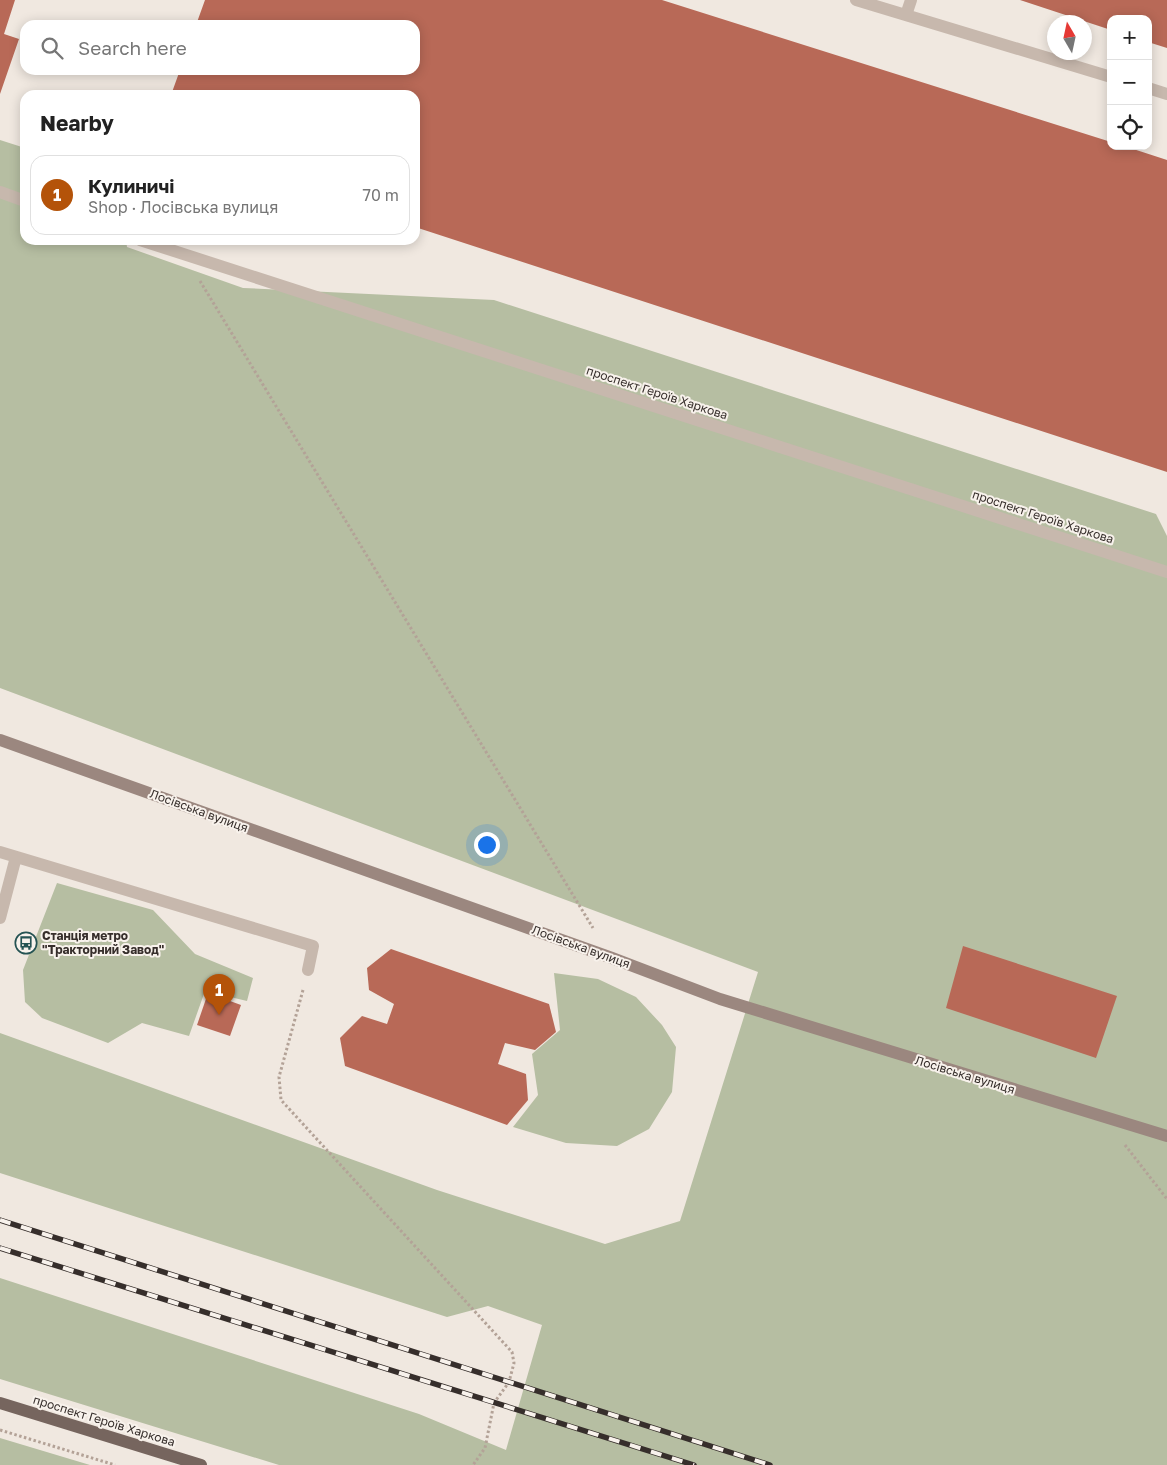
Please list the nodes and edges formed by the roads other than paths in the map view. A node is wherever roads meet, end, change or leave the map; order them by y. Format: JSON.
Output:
{"nodes":[{"id":1,"x":856,"y":0,"type":"edge"},
{"id":2,"x":911,"y":0,"type":"edge"},
{"id":3,"x":906,"y":15,"type":"junction"},
{"id":4,"x":1107,"y":76,"type":"edge"},
{"id":5,"x":1152,"y":89,"type":"edge"},
{"id":6,"x":1167,"y":94,"type":"edge"},
{"id":7,"x":0,"y":192,"type":"edge"},
{"id":8,"x":20,"y":199,"type":"edge"},
{"id":9,"x":155,"y":245,"type":"edge"},
{"id":10,"x":1167,"y":572,"type":"edge"},
{"id":11,"x":0,"y":740,"type":"edge"},
{"id":12,"x":0,"y":852,"type":"edge"},
{"id":13,"x":16,"y":857,"type":"junction"},
{"id":14,"x":0,"y":918,"type":"edge"},
{"id":15,"x":308,"y":970,"type":"road end"},
{"id":16,"x":1167,"y":1136,"type":"edge"},
{"id":17,"x":0,"y":1403,"type":"edge"},
{"id":18,"x":201,"y":1465,"type":"edge"}],
"edges":[{"from":1,"to":3,"type":"street"},
{"from":2,"to":3,"type":"street"},
{"from":3,"to":4,"type":"street"},
{"from":5,"to":6,"type":"street"},
{"from":7,"to":8,"type":"street"},
{"from":9,"to":10,"type":"street","name":"проспект Героїв Харкова"},
{"from":11,"to":16,"type":"main road","name":"Лосівська вулиця"},
{"from":12,"to":13,"type":"street"},
{"from":13,"to":14,"type":"street"},
{"from":13,"to":15,"type":"street"},
{"from":17,"to":18,"type":"main road","name":"проспект Героїв Харкова"}]}
